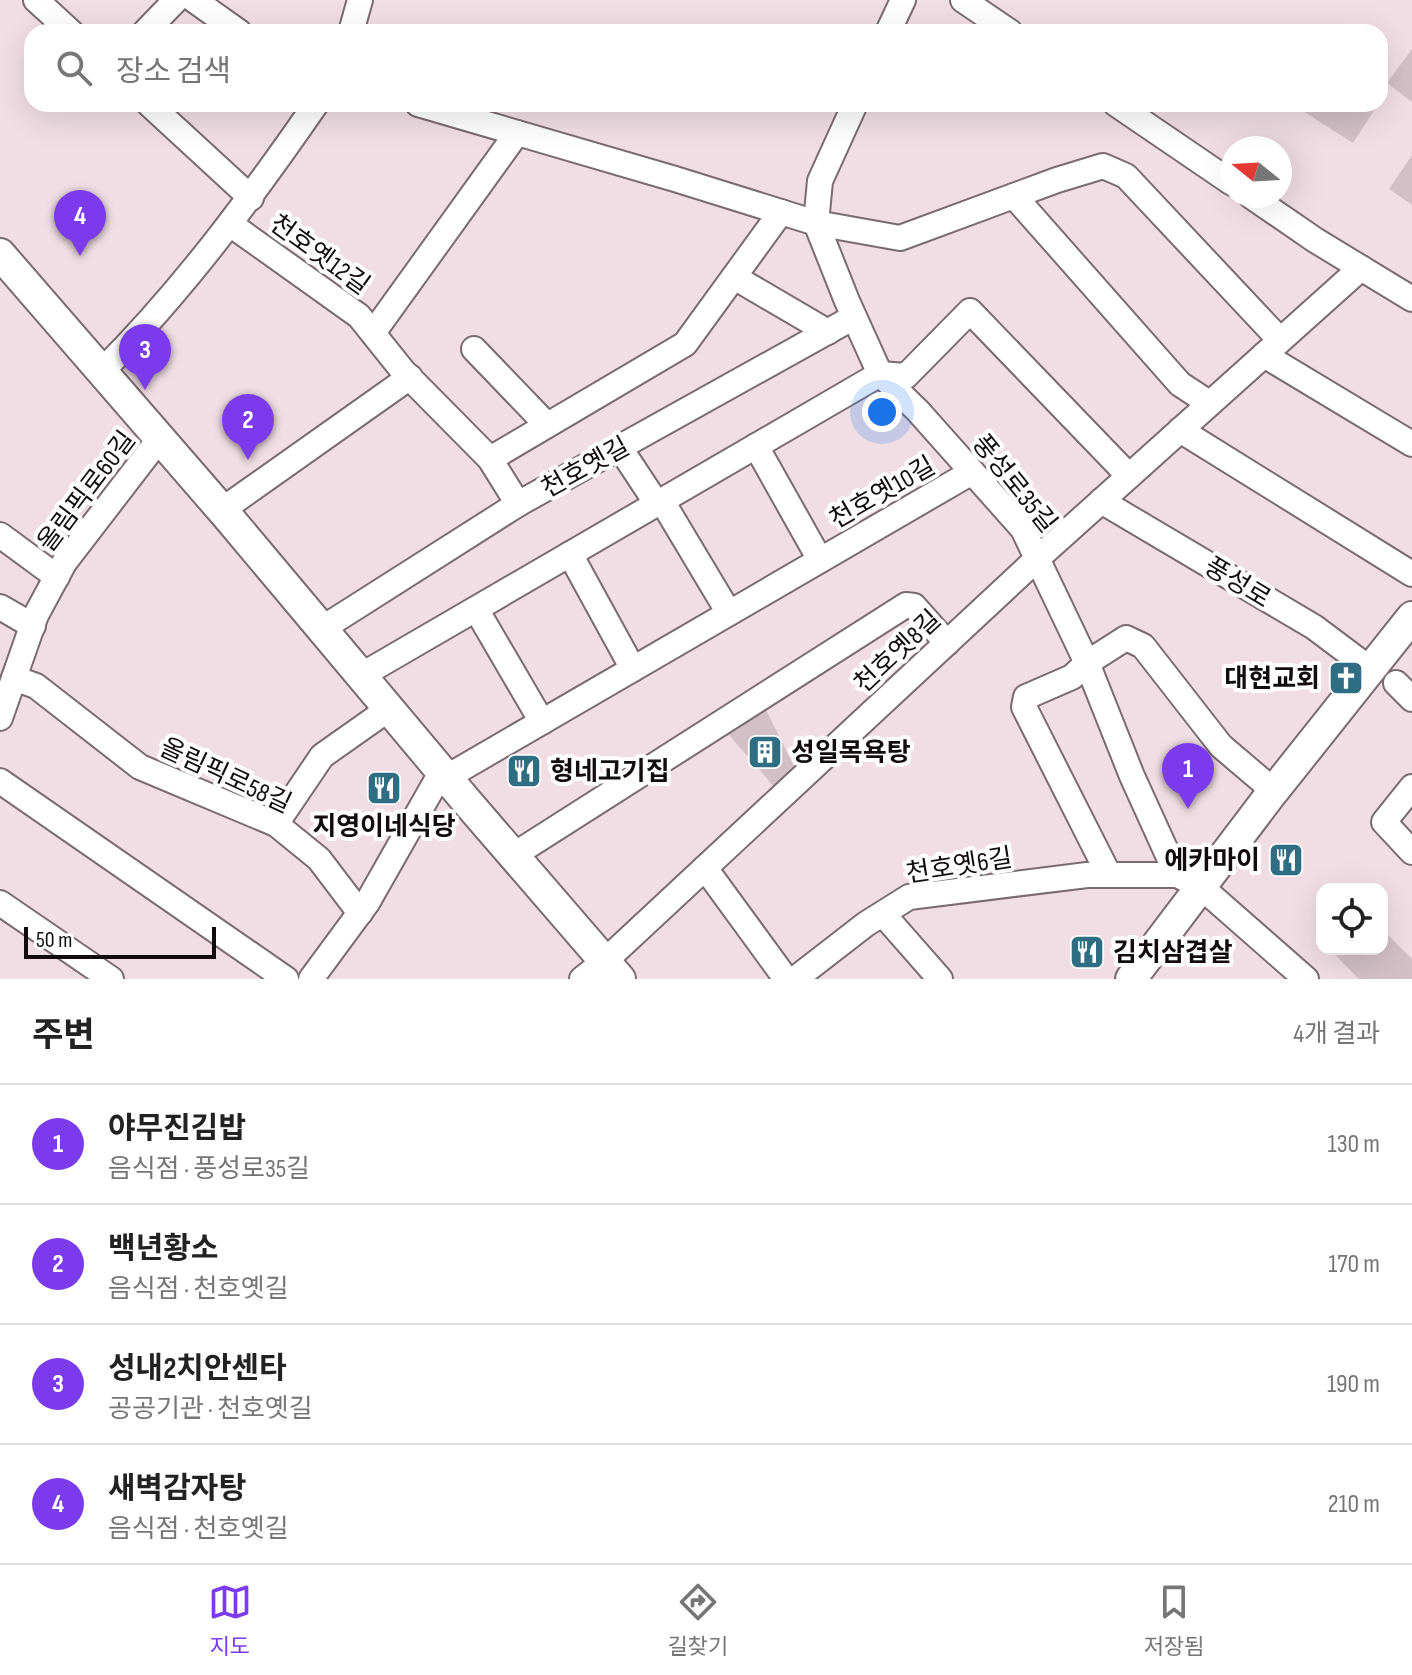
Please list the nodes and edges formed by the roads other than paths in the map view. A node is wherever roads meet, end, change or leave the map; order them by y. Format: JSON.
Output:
{"nodes":[{"id":1,"x":36,"y":0,"type":"edge"},
{"id":2,"x":176,"y":0,"type":"edge"},
{"id":3,"x":194,"y":0,"type":"edge"},
{"id":4,"x":360,"y":0,"type":"edge"},
{"id":5,"x":903,"y":0,"type":"edge"},
{"id":6,"x":963,"y":0,"type":"edge"},
{"id":7,"x":62,"y":24,"type":"edge"},
{"id":8,"x":153,"y":24,"type":"edge"},
{"id":9,"x":228,"y":24,"type":"edge"},
{"id":10,"x":353,"y":24,"type":"edge"},
{"id":11,"x":892,"y":24,"type":"edge"},
{"id":12,"x":998,"y":24,"type":"edge"},
{"id":13,"x":158,"y":112,"type":"edge"},
{"id":14,"x":310,"y":112,"type":"edge"},
{"id":15,"x":445,"y":112,"type":"edge"},
{"id":16,"x":851,"y":112,"type":"edge"},
{"id":17,"x":1128,"y":112,"type":"edge"},
{"id":18,"x":517,"y":133,"type":"junction"},
{"id":19,"x":1220,"y":175,"type":"edge"},
{"id":20,"x":1014,"y":196,"type":"junction"},
{"id":21,"x":251,"y":198,"type":"junction"},
{"id":22,"x":1269,"y":208,"type":"edge"},
{"id":23,"x":781,"y":212,"type":"junction"},
{"id":24,"x":816,"y":223,"type":"junction"},
{"id":25,"x":230,"y":224,"type":"junction"},
{"id":26,"x":0,"y":254,"type":"edge"},
{"id":27,"x":1361,"y":268,"type":"junction"},
{"id":28,"x":734,"y":277,"type":"junction"},
{"id":29,"x":1412,"y":299,"type":"edge"},
{"id":30,"x":854,"y":317,"type":"junction"},
{"id":31,"x":828,"y":332,"type":"junction"},
{"id":32,"x":373,"y":333,"type":"junction"},
{"id":33,"x":1272,"y":347,"type":"junction"},
{"id":34,"x":474,"y":349,"type":"dead end"},
{"id":35,"x":102,"y":371,"type":"junction"},
{"id":36,"x":880,"y":374,"type":"junction"},
{"id":37,"x":410,"y":377,"type":"junction"},
{"id":38,"x":1209,"y":403,"type":"junction"},
{"id":39,"x":547,"y":425,"type":"junction"},
{"id":40,"x":1180,"y":430,"type":"junction"},
{"id":41,"x":160,"y":438,"type":"junction"},
{"id":42,"x":1412,"y":444,"type":"edge"},
{"id":43,"x":756,"y":446,"type":"junction"},
{"id":44,"x":620,"y":448,"type":"junction"},
{"id":45,"x":490,"y":459,"type":"junction"},
{"id":46,"x":972,"y":472,"type":"junction"},
{"id":47,"x":1129,"y":476,"type":"junction"},
{"id":48,"x":1101,"y":501,"type":"junction"},
{"id":49,"x":660,"y":502,"type":"junction"},
{"id":50,"x":518,"y":504,"type":"junction"},
{"id":51,"x":222,"y":510,"type":"junction"},
{"id":52,"x":0,"y":535,"type":"edge"},
{"id":53,"x":570,"y":554,"type":"junction"},
{"id":54,"x":1039,"y":557,"type":"junction"},
{"id":55,"x":820,"y":560,"type":"junction"},
{"id":56,"x":1412,"y":574,"type":"edge"},
{"id":57,"x":57,"y":577,"type":"junction"},
{"id":58,"x":0,"y":607,"type":"edge"},
{"id":59,"x":476,"y":609,"type":"junction"},
{"id":60,"x":729,"y":613,"type":"junction"},
{"id":61,"x":1412,"y":617,"type":"edge"},
{"id":62,"x":33,"y":626,"type":"junction"},
{"id":63,"x":323,"y":628,"type":"junction"},
{"id":64,"x":947,"y":643,"type":"junction"},
{"id":65,"x":1087,"y":663,"type":"junction"},
{"id":66,"x":633,"y":669,"type":"junction"},
{"id":67,"x":362,"y":675,"type":"junction"},
{"id":68,"x":14,"y":678,"type":"junction"},
{"id":69,"x":1393,"y":684,"type":"edge"},
{"id":70,"x":390,"y":708,"type":"junction"},
{"id":71,"x":0,"y":718,"type":"edge"},
{"id":72,"x":542,"y":722,"type":"junction"},
{"id":73,"x":445,"y":774,"type":"junction"},
{"id":74,"x":0,"y":781,"type":"edge"},
{"id":75,"x":1412,"y":787,"type":"edge"},
{"id":76,"x":1274,"y":791,"type":"junction"},
{"id":77,"x":276,"y":824,"type":"junction"},
{"id":78,"x":1412,"y":852,"type":"edge"},
{"id":79,"x":514,"y":855,"type":"junction"},
{"id":80,"x":705,"y":868,"type":"junction"},
{"id":81,"x":1109,"y":875,"type":"junction"},
{"id":82,"x":1188,"y":880,"type":"junction"},
{"id":83,"x":0,"y":903,"type":"edge"},
{"id":84,"x":360,"y":913,"type":"junction"},
{"id":85,"x":883,"y":914,"type":"junction"},
{"id":86,"x":602,"y":973,"type":"edge"},
{"id":87,"x":111,"y":979,"type":"edge"},
{"id":88,"x":286,"y":979,"type":"edge"},
{"id":89,"x":311,"y":979,"type":"edge"},
{"id":90,"x":794,"y":979,"type":"edge"},
{"id":91,"x":940,"y":979,"type":"edge"},
{"id":92,"x":1131,"y":979,"type":"edge"},
{"id":93,"x":1306,"y":979,"type":"edge"}],
"edges":[{"from":1,"to":7,"type":"street"},
{"from":2,"to":8,"type":"street"},
{"from":3,"to":9,"type":"street"},
{"from":4,"to":10,"type":"street"},
{"from":5,"to":11,"type":"street"},
{"from":6,"to":12,"type":"street"},
{"from":13,"to":21,"type":"street","name":"천호옛12길"},
{"from":14,"to":21,"type":"street","name":"천호옛12길"},
{"from":15,"to":18,"type":"street"},
{"from":16,"to":24,"type":"street"},
{"from":17,"to":19,"type":"street"},
{"from":18,"to":23,"type":"street"},
{"from":18,"to":32,"type":"street"},
{"from":20,"to":24,"type":"street"},
{"from":20,"to":33,"type":"street"},
{"from":20,"to":38,"type":"street"},
{"from":21,"to":25,"type":"street","name":"천호옛12길"},
{"from":22,"to":27,"type":"street"},
{"from":23,"to":24,"type":"street"},
{"from":23,"to":28,"type":"street"},
{"from":24,"to":30,"type":"street","name":"풍성로35길"},
{"from":25,"to":32,"type":"street","name":"천호옛12길"},
{"from":25,"to":35,"type":"street","name":"천호옛12길"},
{"from":26,"to":35,"type":"street"},
{"from":27,"to":29,"type":"street"},
{"from":27,"to":33,"type":"street","name":"천호옛8길"},
{"from":28,"to":31,"type":"street"},
{"from":28,"to":39,"type":"street"},
{"from":30,"to":31,"type":"street","name":"천호옛길"},
{"from":30,"to":36,"type":"street","name":"풍성로35길"},
{"from":31,"to":44,"type":"street","name":"천호옛길"},
{"from":32,"to":37,"type":"street"},
{"from":33,"to":38,"type":"street","name":"천호옛8길"},
{"from":33,"to":42,"type":"street"},
{"from":34,"to":39,"type":"street"},
{"from":35,"to":41,"type":"street"},
{"from":36,"to":43,"type":"street"},
{"from":36,"to":46,"type":"street","name":"풍성로35길"},
{"from":36,"to":47,"type":"street"},
{"from":37,"to":45,"type":"street"},
{"from":37,"to":51,"type":"street"},
{"from":38,"to":40,"type":"street","name":"천호옛8길"},
{"from":39,"to":45,"type":"street"},
{"from":40,"to":47,"type":"street","name":"천호옛8길"},
{"from":40,"to":56,"type":"street"},
{"from":41,"to":51,"type":"street"},
{"from":41,"to":57,"type":"street","name":"올림픽로60길"},
{"from":43,"to":49,"type":"street"},
{"from":43,"to":55,"type":"street","name":"천호옛10길"},
{"from":44,"to":49,"type":"street"},
{"from":44,"to":50,"type":"street","name":"천호옛길"},
{"from":45,"to":50,"type":"street"},
{"from":46,"to":54,"type":"street","name":"풍성로35길"},
{"from":46,"to":55,"type":"street","name":"천호옛10길"},
{"from":47,"to":48,"type":"street","name":"천호옛8길"},
{"from":48,"to":54,"type":"street","name":"천호옛8길"},
{"from":48,"to":69,"type":"street","name":"풍성로"},
{"from":49,"to":53,"type":"street"},
{"from":49,"to":60,"type":"street"},
{"from":50,"to":63,"type":"street","name":"천호옛길"},
{"from":51,"to":63,"type":"street"},
{"from":52,"to":57,"type":"street","name":"올림픽로60길"},
{"from":53,"to":59,"type":"street"},
{"from":53,"to":66,"type":"street"},
{"from":54,"to":64,"type":"street","name":"천호옛8길"},
{"from":54,"to":65,"type":"street","name":"풍성로35길"},
{"from":55,"to":60,"type":"street","name":"천호옛10길"},
{"from":57,"to":62,"type":"street","name":"올림픽로60길"},
{"from":58,"to":62,"type":"street"},
{"from":59,"to":67,"type":"street"},
{"from":59,"to":72,"type":"street"},
{"from":60,"to":66,"type":"street","name":"천호옛10길"},
{"from":61,"to":69,"type":"street"},
{"from":62,"to":68,"type":"street","name":"올림픽로60길"},
{"from":63,"to":67,"type":"street"},
{"from":64,"to":79,"type":"street"},
{"from":64,"to":80,"type":"street","name":"천호옛8길"},
{"from":65,"to":76,"type":"street"},
{"from":65,"to":81,"type":"street"},
{"from":65,"to":82,"type":"street","name":"풍성로35길"},
{"from":66,"to":72,"type":"street","name":"천호옛10길"},
{"from":67,"to":70,"type":"street"},
{"from":68,"to":71,"type":"street","name":"올림픽로60길"},
{"from":68,"to":77,"type":"street","name":"올림픽로58길"},
{"from":69,"to":76,"type":"street"},
{"from":70,"to":73,"type":"street"},
{"from":70,"to":77,"type":"street"},
{"from":72,"to":73,"type":"street","name":"천호옛10길"},
{"from":73,"to":79,"type":"street"},
{"from":73,"to":84,"type":"street"},
{"from":74,"to":88,"type":"street"},
{"from":75,"to":78,"type":"street"},
{"from":76,"to":82,"type":"street"},
{"from":77,"to":84,"type":"street","name":"올림픽로58길"},
{"from":79,"to":86,"type":"street"},
{"from":80,"to":86,"type":"street","name":"천호옛8길"},
{"from":80,"to":90,"type":"street"},
{"from":81,"to":82,"type":"street","name":"천호옛6길"},
{"from":81,"to":85,"type":"street","name":"천호옛6길"},
{"from":82,"to":92,"type":"street"},
{"from":82,"to":93,"type":"street"},
{"from":83,"to":87,"type":"street"},
{"from":84,"to":89,"type":"street"},
{"from":85,"to":90,"type":"street","name":"천호옛6길"},
{"from":85,"to":91,"type":"street"}]}
